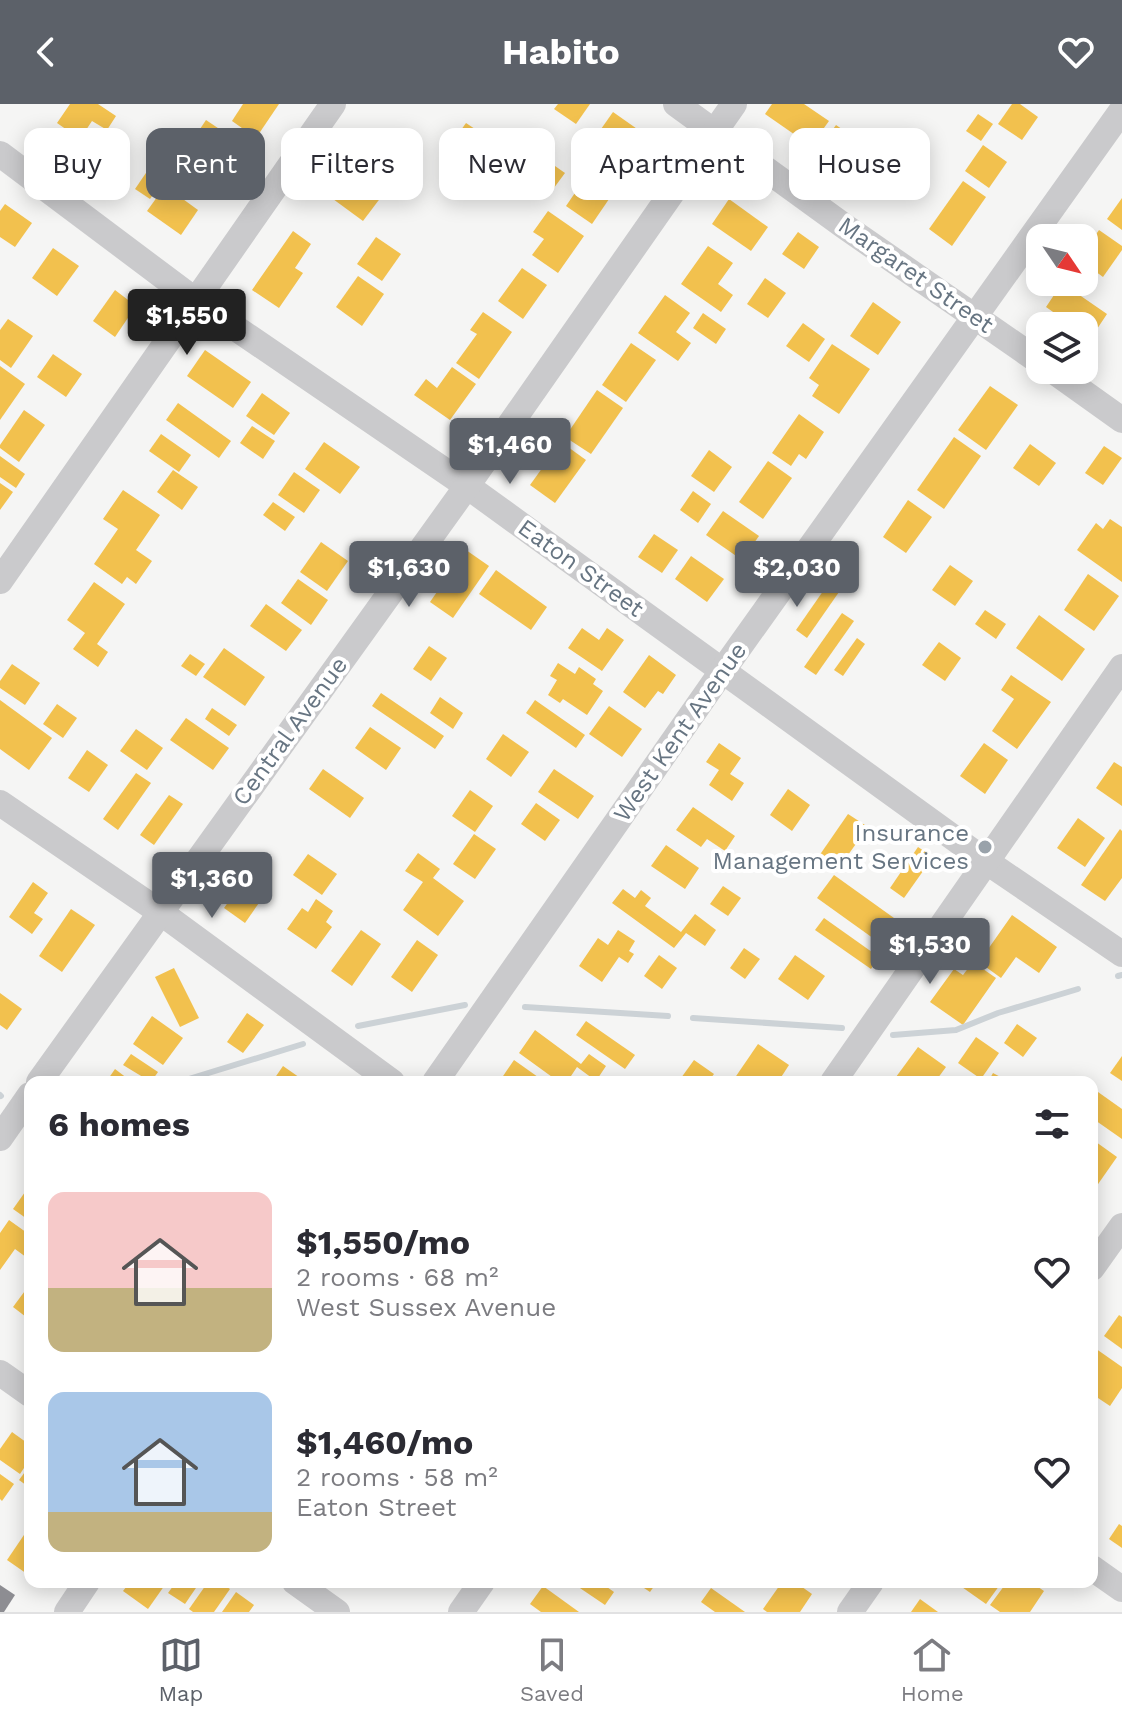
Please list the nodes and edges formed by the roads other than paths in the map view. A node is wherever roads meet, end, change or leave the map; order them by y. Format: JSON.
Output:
{"nodes":[{"id":1,"x":333,"y":104,"type":"edge"},
{"id":2,"x":676,"y":104,"type":"edge"},
{"id":3,"x":734,"y":104,"type":"edge"},
{"id":4,"x":1122,"y":110,"type":"edge"},
{"id":5,"x":708,"y":128,"type":"edge"},
{"id":6,"x":716,"y":128,"type":"edge"},
{"id":7,"x":0,"y":154,"type":"edge"},
{"id":8,"x":773,"y":174,"type":"edge"},
{"id":9,"x":666,"y":200,"type":"edge"},
{"id":10,"x":196,"y":301,"type":"junction"},
{"id":11,"x":976,"y":317,"type":"junction"},
{"id":12,"x":1026,"y":352,"type":"edge"},
{"id":13,"x":1072,"y":384,"type":"edge"},
{"id":14,"x":1122,"y":420,"type":"edge"},
{"id":15,"x":467,"y":486,"type":"junction"},
{"id":16,"x":0,"y":581,"type":"edge"},
{"id":17,"x":1122,"y":667,"type":"edge"},
{"id":18,"x":723,"y":670,"type":"junction"},
{"id":19,"x":0,"y":803,"type":"edge"},
{"id":20,"x":987,"y":862,"type":"junction"},
{"id":21,"x":160,"y":912,"type":"junction"},
{"id":22,"x":1122,"y":954,"type":"edge"},
{"id":23,"x":43,"y":1076,"type":"edge"},
{"id":24,"x":384,"y":1076,"type":"edge"},
{"id":25,"x":439,"y":1076,"type":"edge"},
{"id":26,"x":837,"y":1076,"type":"edge"},
{"id":27,"x":24,"y":1104,"type":"edge"},
{"id":28,"x":0,"y":1138,"type":"edge"},
{"id":29,"x":1122,"y":1226,"type":"edge"},
{"id":30,"x":1098,"y":1260,"type":"edge"},
{"id":31,"x":0,"y":1373,"type":"edge"},
{"id":32,"x":24,"y":1390,"type":"edge"},
{"id":33,"x":1098,"y":1572,"type":"edge"},
{"id":34,"x":83,"y":1588,"type":"edge"},
{"id":35,"x":303,"y":1588,"type":"edge"},
{"id":36,"x":478,"y":1588,"type":"edge"},
{"id":37,"x":867,"y":1588,"type":"edge"},
{"id":38,"x":1122,"y":1589,"type":"edge"},
{"id":39,"x":67,"y":1612,"type":"edge"},
{"id":40,"x":337,"y":1612,"type":"edge"},
{"id":41,"x":461,"y":1612,"type":"edge"},
{"id":42,"x":850,"y":1612,"type":"edge"}],
"edges":[{"from":1,"to":10,"type":"street"},
{"from":2,"to":5,"type":"street","name":"Margaret Street"},
{"from":3,"to":6,"type":"street","name":"Central Avenue"},
{"from":4,"to":11,"type":"street","name":"West Kent Avenue"},
{"from":7,"to":10,"type":"street","name":"Eaton Street"},
{"from":8,"to":11,"type":"street","name":"Margaret Street"},
{"from":9,"to":15,"type":"street","name":"Central Avenue"},
{"from":10,"to":15,"type":"street","name":"Eaton Street"},
{"from":10,"to":16,"type":"street"},
{"from":11,"to":12,"type":"street","name":"Margaret Street"},
{"from":11,"to":18,"type":"street","name":"West Kent Avenue"},
{"from":13,"to":14,"type":"street"},
{"from":15,"to":18,"type":"street","name":"Eaton Street"},
{"from":15,"to":21,"type":"street","name":"Central Avenue"},
{"from":17,"to":20,"type":"street"},
{"from":18,"to":20,"type":"street","name":"Eaton Street"},
{"from":18,"to":25,"type":"street","name":"West Kent Avenue"},
{"from":19,"to":21,"type":"street"},
{"from":20,"to":22,"type":"street","name":"Eaton Street"},
{"from":20,"to":26,"type":"street"},
{"from":21,"to":23,"type":"street","name":"Central Avenue"},
{"from":21,"to":24,"type":"street"},
{"from":27,"to":28,"type":"street"},
{"from":29,"to":30,"type":"street"},
{"from":31,"to":32,"type":"street"},
{"from":33,"to":38,"type":"street"},
{"from":34,"to":39,"type":"street"},
{"from":35,"to":40,"type":"street"},
{"from":36,"to":41,"type":"street"},
{"from":37,"to":42,"type":"street"}]}
